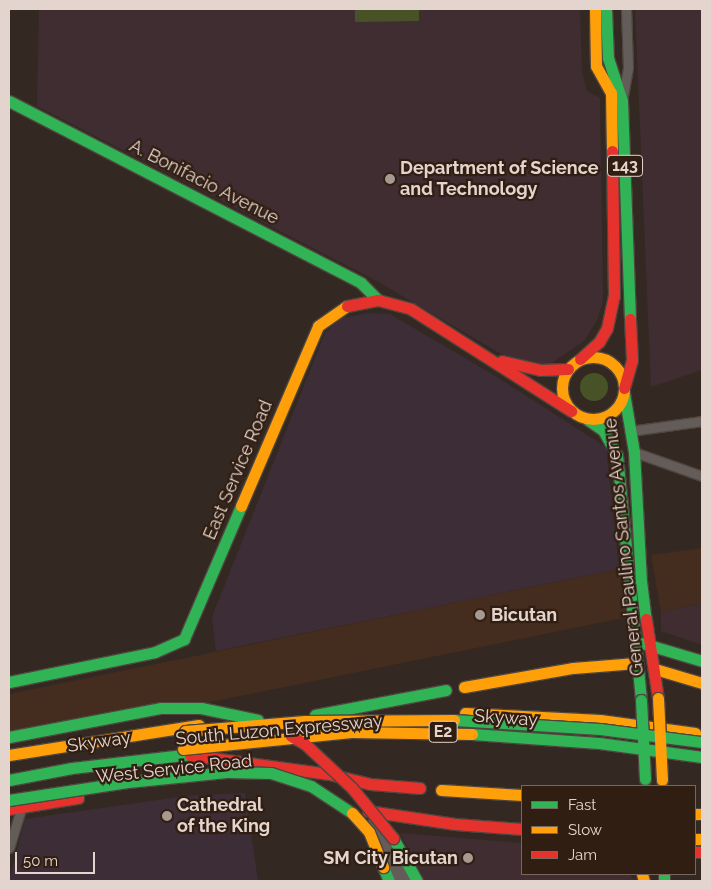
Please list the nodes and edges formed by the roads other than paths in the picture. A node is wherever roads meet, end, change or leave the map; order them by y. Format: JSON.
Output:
{"nodes":[{"id":1,"x":595,"y":9,"type":"edge"},
{"id":2,"x":606,"y":9,"type":"edge"},
{"id":3,"x":626,"y":9,"type":"edge"},
{"id":4,"x":9,"y":101,"type":"edge"},
{"id":5,"x":622,"y":101,"type":"junction"},
{"id":6,"x":378,"y":300,"type":"junction"},
{"id":7,"x":490,"y":358,"type":"junction"},
{"id":8,"x":580,"y":359,"type":"junction"},
{"id":9,"x":568,"y":369,"type":"junction"},
{"id":10,"x":624,"y":390,"type":"junction"},
{"id":11,"x":571,"y":411,"type":"junction"},
{"id":12,"x":588,"y":420,"type":"junction"},
{"id":13,"x":702,"y":421,"type":"edge"},
{"id":14,"x":630,"y":431,"type":"junction"},
{"id":15,"x":634,"y":452,"type":"junction"},
{"id":16,"x":702,"y":476,"type":"edge"},
{"id":17,"x":634,"y":642,"type":"junction"},
{"id":18,"x":652,"y":646,"type":"junction"},
{"id":19,"x":702,"y":661,"type":"edge"},
{"id":20,"x":636,"y":663,"type":"junction"},
{"id":21,"x":655,"y":669,"type":"junction"},
{"id":22,"x":9,"y":682,"type":"edge"},
{"id":23,"x":702,"y":684,"type":"edge"},
{"id":24,"x":464,"y":687,"type":"dead end"},
{"id":25,"x":446,"y":690,"type":"dead end"},
{"id":26,"x":315,"y":715,"type":"junction"},
{"id":27,"x":702,"y":734,"type":"edge"},
{"id":28,"x":9,"y":737,"type":"edge"},
{"id":29,"x":702,"y":742,"type":"edge"},
{"id":30,"x":9,"y":755,"type":"edge"},
{"id":31,"x":185,"y":755,"type":"junction"},
{"id":32,"x":702,"y":757,"type":"edge"},
{"id":33,"x":9,"y":761,"type":"edge"},
{"id":34,"x":702,"y":764,"type":"edge"},
{"id":35,"x":9,"y":775,"type":"edge"},
{"id":36,"x":9,"y":780,"type":"edge"},
{"id":37,"x":645,"y":783,"type":"edge"},
{"id":38,"x":662,"y":783,"type":"edge"},
{"id":39,"x":420,"y":788,"type":"dead end"},
{"id":40,"x":442,"y":790,"type":"dead end"},
{"id":41,"x":521,"y":795,"type":"edge"},
{"id":42,"x":9,"y":800,"type":"edge"},
{"id":43,"x":22,"y":806,"type":"junction"},
{"id":44,"x":9,"y":809,"type":"edge"},
{"id":45,"x":360,"y":809,"type":"junction"},
{"id":46,"x":521,"y":829,"type":"edge"},
{"id":47,"x":9,"y":848,"type":"edge"},
{"id":48,"x":390,"y":881,"type":"edge"},
{"id":49,"x":399,"y":881,"type":"edge"},
{"id":50,"x":406,"y":881,"type":"edge"},
{"id":51,"x":417,"y":881,"type":"edge"}],
"edges":[{"from":1,"to":8,"type":"main road","number":"143"},
{"from":2,"to":5,"type":"main road","name":"General Paulino Santos Avenue","number":"143"},
{"from":3,"to":5,"type":"street"},
{"from":4,"to":6,"type":"main road","name":"A. Bonifacio Avenue"},
{"from":5,"to":10,"type":"main road","name":"General Paulino Santos Avenue","number":"143"},
{"from":6,"to":7,"type":"main road","name":"East Service Road"},
{"from":6,"to":22,"type":"main road","name":"East Service Road"},
{"from":7,"to":9,"type":"main road","name":"East Service Road"},
{"from":7,"to":11,"type":"main road","name":"East Service Road"},
{"from":8,"to":9,"type":"main road","number":"143"},
{"from":8,"to":10,"type":"main road","number":"143"},
{"from":9,"to":11,"type":"main road"},
{"from":10,"to":12,"type":"main road","number":"143"},
{"from":10,"to":14,"type":"main road","name":"General Paulino Santos Avenue","number":"143"},
{"from":11,"to":12,"type":"main road"},
{"from":12,"to":17,"type":"main road","name":"General Paulino Santos Avenue"},
{"from":13,"to":14,"type":"street"},
{"from":14,"to":15,"type":"main road","name":"General Paulino Santos Avenue","number":"143"},
{"from":15,"to":16,"type":"street"},
{"from":15,"to":18,"type":"main road","name":"General Paulino Santos Avenue","number":"143"},
{"from":17,"to":18,"type":"main road"},
{"from":17,"to":20,"type":"main road","name":"General Paulino Santos Avenue"},
{"from":18,"to":19,"type":"main road"},
{"from":18,"to":21,"type":"main road","name":"General Paulino Santos Avenue","number":"143"},
{"from":20,"to":21,"type":"main road"},
{"from":20,"to":24,"type":"main road"},
{"from":20,"to":37,"type":"main road","name":"General Paulino Santos Avenue","bridge":true},
{"from":21,"to":23,"type":"main road"},
{"from":21,"to":38,"type":"main road","name":"General Paulino Santos Avenue","bridge":true},
{"from":25,"to":26,"type":"main road"},
{"from":26,"to":27,"type":"main road","name":"South Luzon Expressway","number":"E2"},
{"from":26,"to":30,"type":"main road","name":"South Luzon Expressway","number":"E2"},
{"from":28,"to":51,"type":"main road","bridge":true},
{"from":29,"to":33,"type":"main road","name":"Skyway","number":"E2","bridge":true},
{"from":31,"to":34,"type":"main road","name":"South Luzon Expressway","number":"E2"},
{"from":31,"to":36,"type":"main road","name":"South Luzon Expressway","number":"E2"},
{"from":31,"to":39,"type":"main road"},
{"from":32,"to":35,"type":"main road","name":"Skyway","number":"E2","bridge":true},
{"from":40,"to":41,"type":"main road"},
{"from":42,"to":48,"type":"main road","bridge":true},
{"from":43,"to":44,"type":"main road","name":"West Service Road"},
{"from":43,"to":45,"type":"main road","name":"West Service Road"},
{"from":43,"to":47,"type":"street"},
{"from":45,"to":46,"type":"main road","name":"West Service Road"},
{"from":45,"to":49,"type":"street"},
{"from":45,"to":50,"type":"street"}]}
